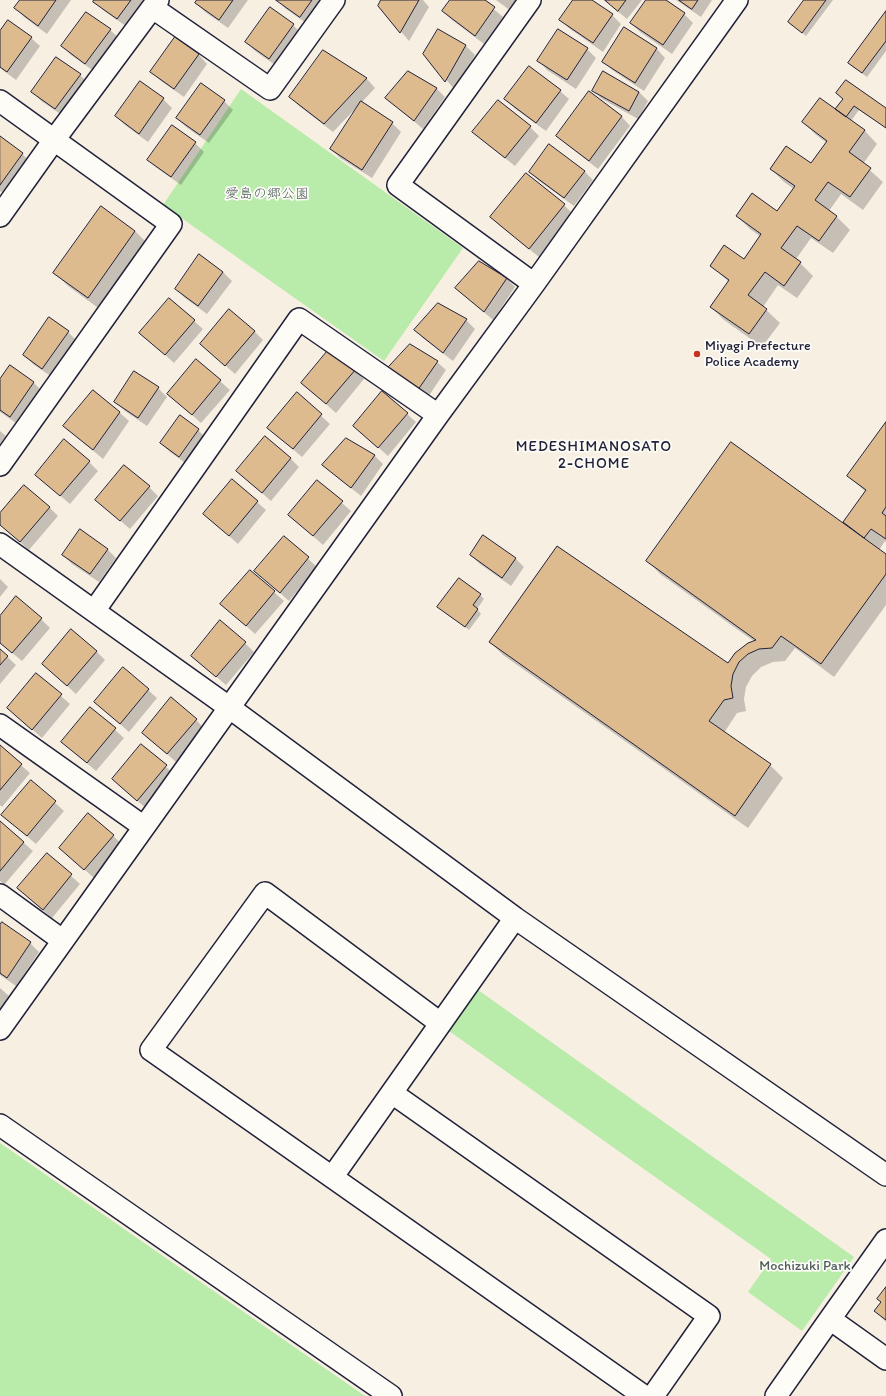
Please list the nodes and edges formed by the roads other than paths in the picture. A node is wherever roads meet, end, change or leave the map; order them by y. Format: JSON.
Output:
{"nodes":[{"id":1,"x":334,"y":0,"type":"edge"},
{"id":2,"x":530,"y":0,"type":"edge"},
{"id":3,"x":737,"y":0,"type":"edge"},
{"id":4,"x":156,"y":4,"type":"edge"},
{"id":5,"x":0,"y":101,"type":"edge"},
{"id":6,"x":54,"y":140,"type":"junction"},
{"id":7,"x":0,"y":216,"type":"edge"},
{"id":8,"x":534,"y":284,"type":"junction"},
{"id":9,"x":438,"y":415,"type":"junction"},
{"id":10,"x":0,"y":466,"type":"edge"},
{"id":11,"x":0,"y":544,"type":"edge"},
{"id":12,"x":94,"y":611,"type":"junction"},
{"id":13,"x":230,"y":708,"type":"junction"},
{"id":14,"x":0,"y":725,"type":"edge"},
{"id":15,"x":144,"y":827,"type":"junction"},
{"id":16,"x":0,"y":895,"type":"edge"},
{"id":17,"x":515,"y":918,"type":"junction"},
{"id":18,"x":62,"y":940,"type":"junction"},
{"id":19,"x":440,"y":1023,"type":"junction"},
{"id":20,"x":0,"y":1029,"type":"edge"},
{"id":21,"x":392,"y":1093,"type":"junction"},
{"id":22,"x":0,"y":1125,"type":"edge"},
{"id":23,"x":886,"y":1175,"type":"edge"},
{"id":24,"x":333,"y":1176,"type":"junction"},
{"id":25,"x":886,"y":1240,"type":"edge"},
{"id":26,"x":830,"y":1319,"type":"junction"},
{"id":27,"x":886,"y":1359,"type":"edge"},
{"id":28,"x":391,"y":1396,"type":"edge"},
{"id":29,"x":644,"y":1396,"type":"edge"},
{"id":30,"x":653,"y":1396,"type":"edge"},
{"id":31,"x":776,"y":1396,"type":"edge"}],
"edges":[{"from":1,"to":4,"type":"street"},
{"from":2,"to":8,"type":"street"},
{"from":3,"to":8,"type":"street"},
{"from":4,"to":6,"type":"street"},
{"from":5,"to":6,"type":"street"},
{"from":6,"to":7,"type":"street"},
{"from":6,"to":10,"type":"street"},
{"from":8,"to":9,"type":"street"},
{"from":9,"to":12,"type":"street"},
{"from":9,"to":13,"type":"street"},
{"from":11,"to":12,"type":"street"},
{"from":12,"to":13,"type":"street"},
{"from":13,"to":15,"type":"street"},
{"from":13,"to":17,"type":"street"},
{"from":14,"to":15,"type":"street"},
{"from":15,"to":18,"type":"street"},
{"from":16,"to":18,"type":"street"},
{"from":17,"to":19,"type":"street"},
{"from":17,"to":23,"type":"street"},
{"from":18,"to":20,"type":"street"},
{"from":19,"to":21,"type":"street"},
{"from":19,"to":24,"type":"street"},
{"from":21,"to":24,"type":"street"},
{"from":21,"to":30,"type":"street"},
{"from":22,"to":28,"type":"street"},
{"from":24,"to":29,"type":"street"},
{"from":25,"to":26,"type":"street"},
{"from":26,"to":27,"type":"street"},
{"from":26,"to":31,"type":"street"}]}
